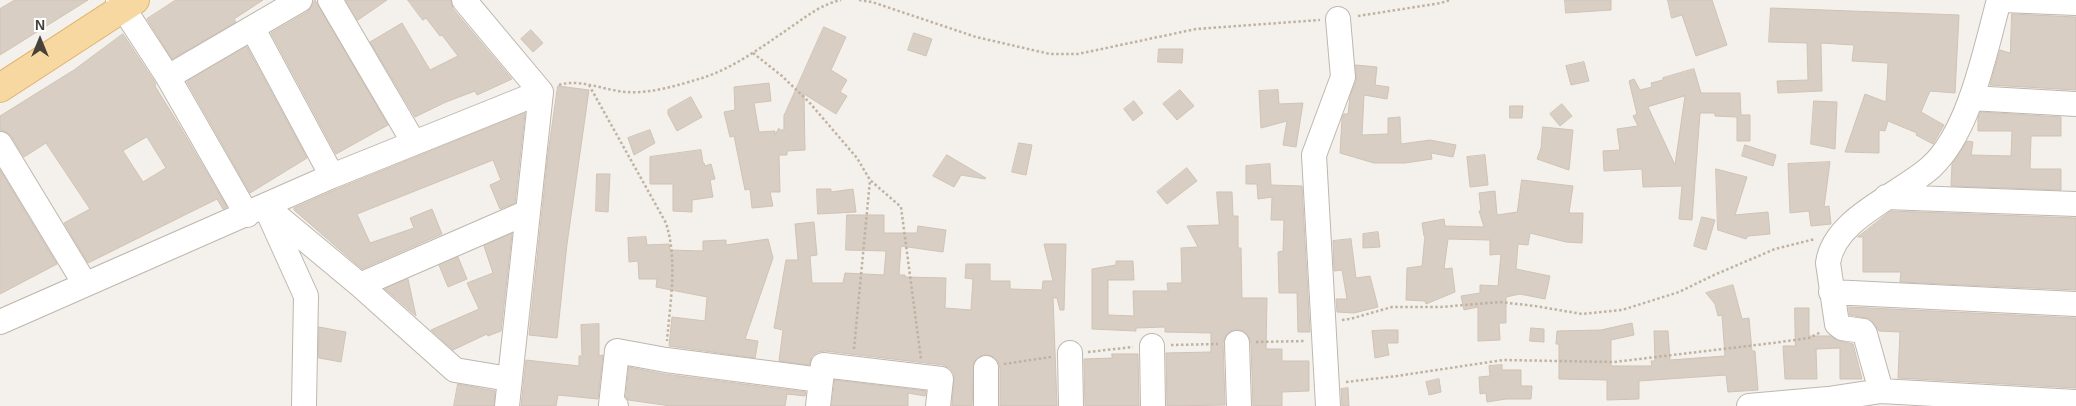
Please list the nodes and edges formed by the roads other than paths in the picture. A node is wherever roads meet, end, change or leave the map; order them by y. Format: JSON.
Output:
{"nodes":[{"id":1,"x":300,"y":0,"type":"edge"},
{"id":2,"x":330,"y":0,"type":"edge"},
{"id":3,"x":464,"y":0,"type":"edge"},
{"id":4,"x":1999,"y":0,"type":"edge"},
{"id":5,"x":2004,"y":0,"type":"edge"},
{"id":6,"x":125,"y":2,"type":"edge"},
{"id":7,"x":2076,"y":3,"type":"edge"},
{"id":8,"x":1338,"y":19,"type":"road end"},
{"id":9,"x":253,"y":29,"type":"junction"},
{"id":10,"x":168,"y":78,"type":"junction"},
{"id":11,"x":0,"y":88,"type":"edge"},
{"id":12,"x":541,"y":92,"type":"junction"},
{"id":13,"x":1971,"y":98,"type":"junction"},
{"id":14,"x":2076,"y":104,"type":"edge"},
{"id":15,"x":414,"y":142,"type":"junction"},
{"id":16,"x":0,"y":144,"type":"edge"},
{"id":17,"x":8,"y":176,"type":"edge"},
{"id":18,"x":332,"y":176,"type":"junction"},
{"id":19,"x":1886,"y":197,"type":"junction"},
{"id":20,"x":2076,"y":204,"type":"edge"},
{"id":21,"x":256,"y":210,"type":"junction"},
{"id":22,"x":528,"y":212,"type":"junction"},
{"id":23,"x":85,"y":284,"type":"junction"},
{"id":24,"x":360,"y":285,"type":"junction"},
{"id":25,"x":1831,"y":292,"type":"junction"},
{"id":26,"x":2076,"y":304,"type":"edge"},
{"id":27,"x":0,"y":322,"type":"edge"},
{"id":28,"x":1237,"y":343,"type":"dead end"},
{"id":29,"x":1152,"y":346,"type":"dead end"},
{"id":30,"x":1070,"y":353,"type":"dead end"},
{"id":31,"x":986,"y":368,"type":"dead end"},
{"id":32,"x":509,"y":379,"type":"junction"},
{"id":33,"x":820,"y":380,"type":"junction"},
{"id":34,"x":1881,"y":391,"type":"junction"},
{"id":35,"x":1327,"y":395,"type":"edge"},
{"id":36,"x":1922,"y":399,"type":"edge"},
{"id":37,"x":1828,"y":402,"type":"edge"},
{"id":38,"x":2011,"y":402,"type":"edge"},
{"id":39,"x":2076,"y":402,"type":"edge"},
{"id":40,"x":304,"y":406,"type":"edge"},
{"id":41,"x":507,"y":406,"type":"edge"},
{"id":42,"x":616,"y":406,"type":"edge"},
{"id":43,"x":818,"y":406,"type":"edge"},
{"id":44,"x":938,"y":406,"type":"edge"},
{"id":45,"x":986,"y":406,"type":"edge"},
{"id":46,"x":1071,"y":406,"type":"edge"},
{"id":47,"x":1153,"y":406,"type":"edge"},
{"id":48,"x":1239,"y":406,"type":"edge"},
{"id":49,"x":1749,"y":406,"type":"edge"}],
"edges":[{"from":1,"to":9,"type":"street"},
{"from":2,"to":15,"type":"street"},
{"from":3,"to":12,"type":"street"},
{"from":4,"to":13,"type":"street"},
{"from":5,"to":7,"type":"street"},
{"from":6,"to":10,"type":"street"},
{"from":6,"to":11,"type":"main road"},
{"from":8,"to":35,"type":"street"},
{"from":9,"to":10,"type":"street"},
{"from":9,"to":18,"type":"street"},
{"from":10,"to":21,"type":"street"},
{"from":12,"to":15,"type":"street"},
{"from":12,"to":22,"type":"street"},
{"from":13,"to":14,"type":"street"},
{"from":13,"to":19,"type":"street"},
{"from":15,"to":18,"type":"street"},
{"from":16,"to":17,"type":"street"},
{"from":17,"to":23,"type":"street"},
{"from":18,"to":21,"type":"street"},
{"from":19,"to":20,"type":"street"},
{"from":19,"to":25,"type":"street"},
{"from":21,"to":23,"type":"street"},
{"from":21,"to":24,"type":"street"},
{"from":21,"to":40,"type":"street"},
{"from":22,"to":24,"type":"street"},
{"from":22,"to":32,"type":"street"},
{"from":23,"to":27,"type":"street"},
{"from":24,"to":32,"type":"street"},
{"from":25,"to":26,"type":"street"},
{"from":25,"to":34,"type":"street"},
{"from":28,"to":48,"type":"street"},
{"from":29,"to":47,"type":"street"},
{"from":30,"to":46,"type":"street"},
{"from":31,"to":45,"type":"street"},
{"from":32,"to":41,"type":"street"},
{"from":33,"to":42,"type":"street"},
{"from":33,"to":43,"type":"street"},
{"from":33,"to":44,"type":"street"},
{"from":34,"to":36,"type":"street"},
{"from":34,"to":37,"type":"street"},
{"from":36,"to":38,"type":"street"},
{"from":37,"to":49,"type":"street"},
{"from":38,"to":39,"type":"street"}]}
